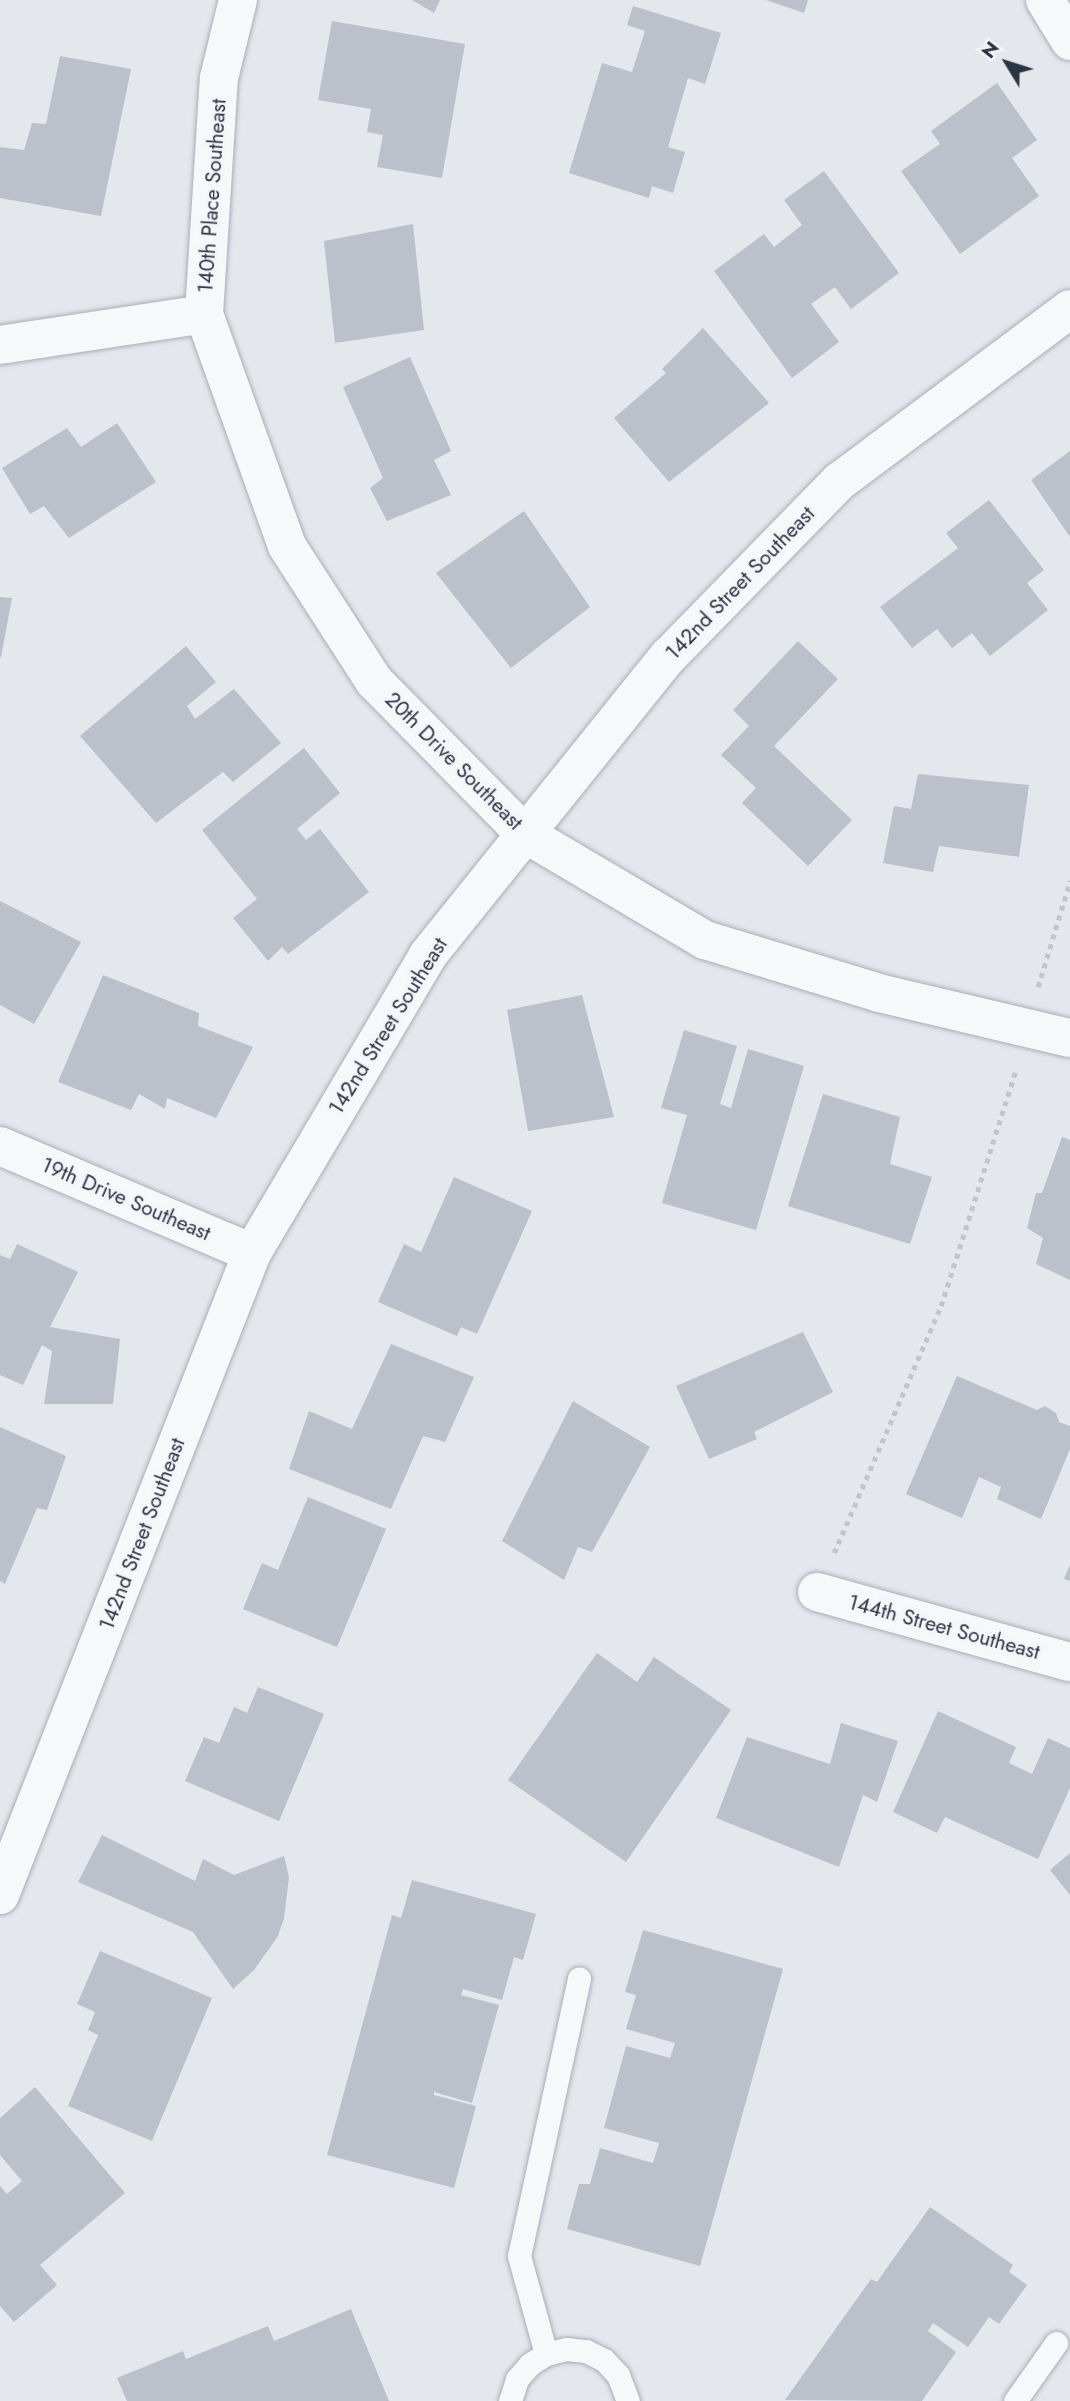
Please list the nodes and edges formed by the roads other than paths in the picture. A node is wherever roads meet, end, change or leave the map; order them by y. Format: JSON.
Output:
{"nodes":[{"id":1,"x":238,"y":0,"type":"edge"},
{"id":2,"x":1045,"y":0,"type":"edge"},
{"id":3,"x":1070,"y":41,"type":"edge"},
{"id":4,"x":1070,"y":309,"type":"edge"},
{"id":5,"x":204,"y":314,"type":"junction"},
{"id":6,"x":0,"y":345,"type":"edge"},
{"id":7,"x":524,"y":833,"type":"junction"},
{"id":8,"x":1070,"y":1038,"type":"edge"},
{"id":9,"x":0,"y":1146,"type":"edge"},
{"id":10,"x":252,"y":1253,"type":"junction"},
{"id":11,"x":817,"y":1592,"type":"road end"},
{"id":12,"x":1070,"y":1662,"type":"edge"},
{"id":13,"x":0,"y":1895,"type":"edge"},
{"id":14,"x":579,"y":1978,"type":"dead end"},
{"id":15,"x":1056,"y":2343,"type":"dead end"},
{"id":16,"x":546,"y":2354,"type":"junction"},
{"id":17,"x":510,"y":2401,"type":"edge"},
{"id":18,"x":628,"y":2401,"type":"edge"},
{"id":19,"x":1015,"y":2401,"type":"edge"}],
"edges":[{"from":1,"to":5,"type":"street","name":"140th Place Southeast"},
{"from":2,"to":3,"type":"street"},
{"from":4,"to":7,"type":"street","name":"142nd Street Southeast"},
{"from":5,"to":6,"type":"street","name":"140th Place Southeast"},
{"from":5,"to":7,"type":"street","name":"20th Drive Southeast"},
{"from":7,"to":8,"type":"street","name":"20th Drive Southeast"},
{"from":7,"to":10,"type":"street","name":"142nd Street Southeast"},
{"from":9,"to":10,"type":"street","name":"19th Drive Southeast"},
{"from":10,"to":13,"type":"street","name":"142nd Street Southeast"},
{"from":11,"to":12,"type":"street","name":"144th Street Southeast"},
{"from":14,"to":16,"type":"lane"},
{"from":15,"to":19,"type":"lane"},
{"from":16,"to":17,"type":"lane"},
{"from":16,"to":18,"type":"lane"}]}
